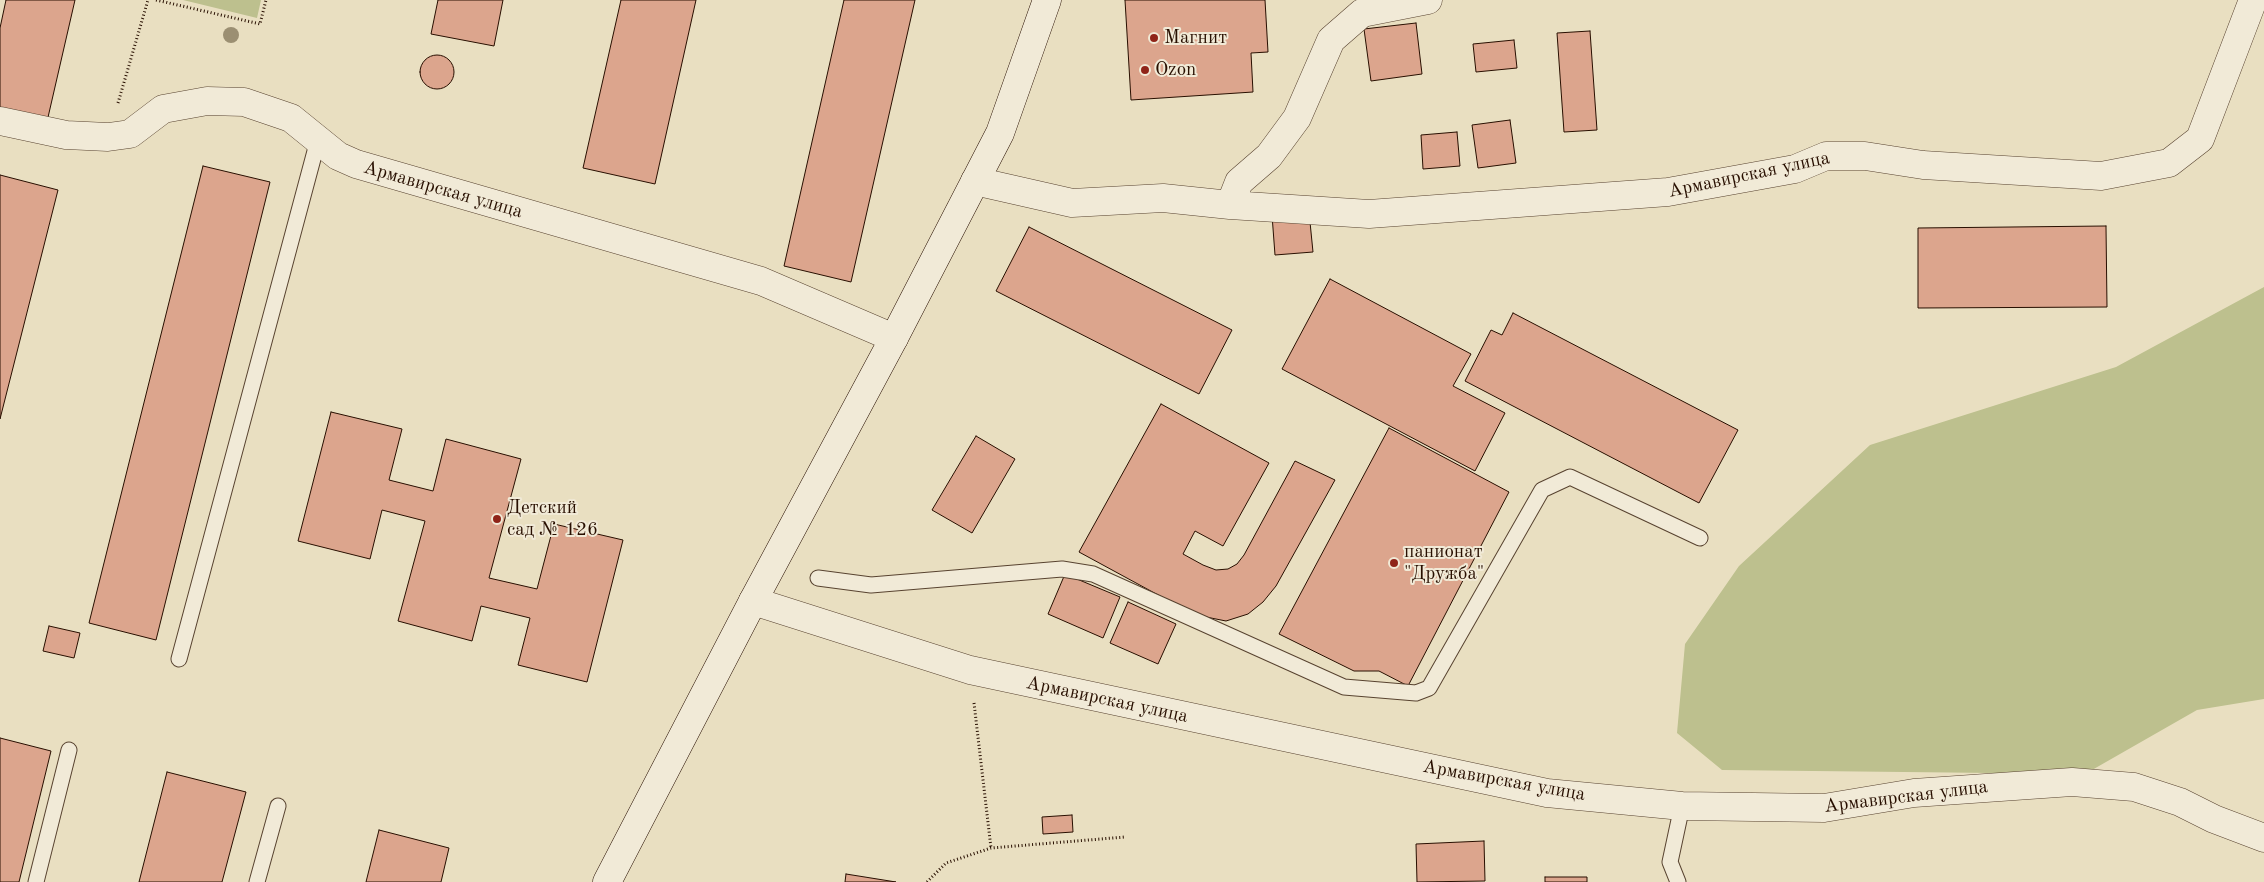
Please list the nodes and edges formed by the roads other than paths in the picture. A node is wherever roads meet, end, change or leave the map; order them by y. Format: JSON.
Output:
{"nodes":[{"id":1,"x":1047,"y":0,"type":"edge"},
{"id":2,"x":1428,"y":0,"type":"edge"},
{"id":3,"x":2253,"y":0,"type":"edge"},
{"id":4,"x":0,"y":121,"type":"edge"},
{"id":5,"x":318,"y":140,"type":"junction"},
{"id":6,"x":975,"y":181,"type":"junction"},
{"id":7,"x":1230,"y":205,"type":"junction"},
{"id":8,"x":894,"y":338,"type":"junction"},
{"id":9,"x":1700,"y":538,"type":"dead end"},
{"id":10,"x":818,"y":578,"type":"dead end"},
{"id":11,"x":753,"y":601,"type":"junction"},
{"id":12,"x":179,"y":659,"type":"dead end"},
{"id":13,"x":69,"y":750,"type":"dead end"},
{"id":14,"x":278,"y":806,"type":"dead end"},
{"id":15,"x":1682,"y":806,"type":"junction"},
{"id":16,"x":2264,"y":838,"type":"edge"},
{"id":17,"x":36,"y":882,"type":"edge"},
{"id":18,"x":257,"y":882,"type":"edge"},
{"id":19,"x":607,"y":882,"type":"edge"},
{"id":20,"x":1678,"y":882,"type":"edge"}],
"edges":[{"from":1,"to":6,"type":"street"},
{"from":2,"to":7,"type":"street"},
{"from":3,"to":7,"type":"street","name":"Армавирская улица"},
{"from":4,"to":5,"type":"street","name":"Армавирская улица"},
{"from":5,"to":8,"type":"street","name":"Армавирская улица"},
{"from":5,"to":12,"type":"lane"},
{"from":6,"to":7,"type":"street","name":"Армавирская улица"},
{"from":6,"to":8,"type":"street"},
{"from":8,"to":11,"type":"street"},
{"from":9,"to":10,"type":"lane"},
{"from":11,"to":15,"type":"street","name":"Армавирская улица"},
{"from":11,"to":19,"type":"street"},
{"from":13,"to":17,"type":"lane"},
{"from":14,"to":18,"type":"lane"},
{"from":15,"to":16,"type":"street","name":"Армавирская улица"},
{"from":15,"to":20,"type":"lane"}]}
